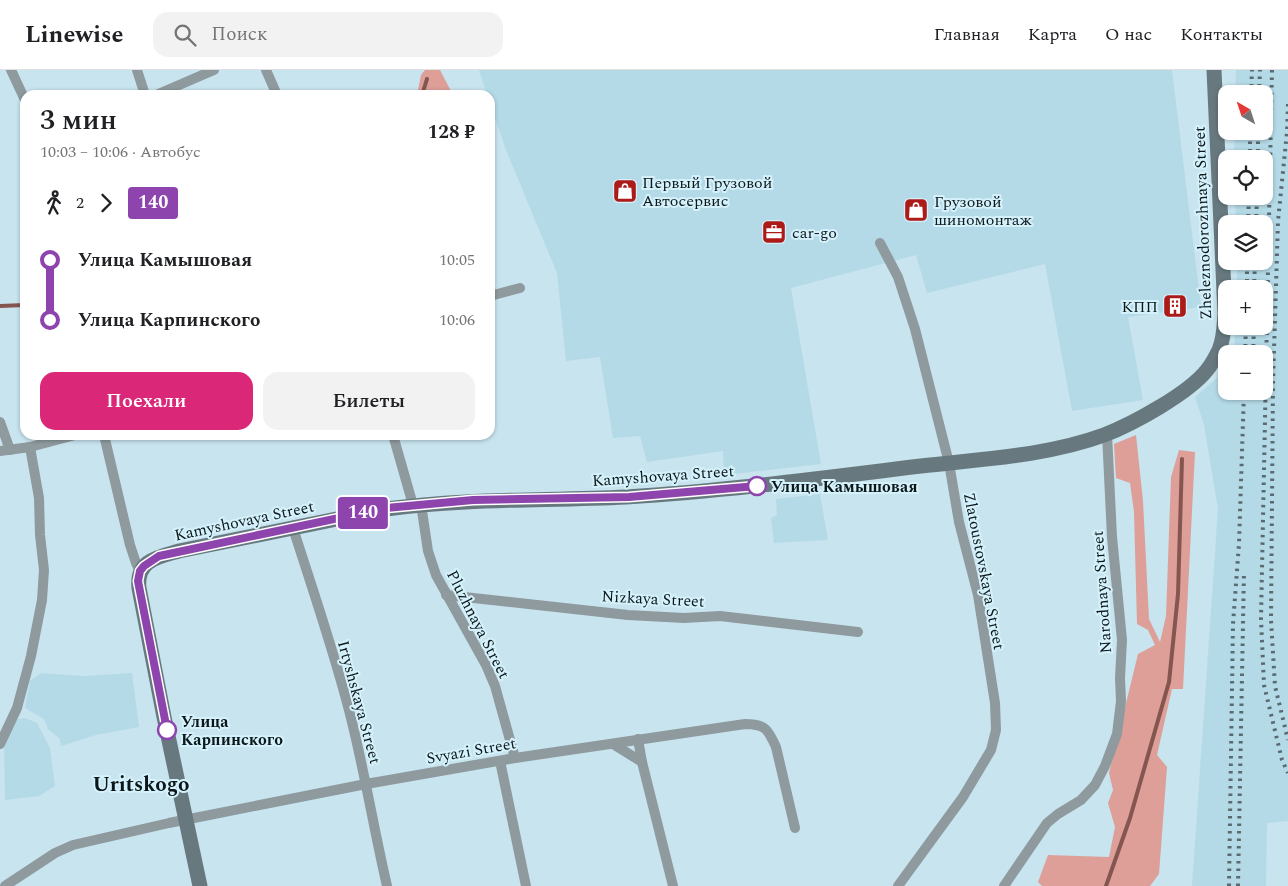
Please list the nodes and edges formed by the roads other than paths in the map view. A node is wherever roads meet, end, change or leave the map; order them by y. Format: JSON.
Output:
{"nodes":[{"id":1,"x":11,"y":70,"type":"edge"},
{"id":2,"x":137,"y":70,"type":"edge"},
{"id":3,"x":214,"y":70,"type":"edge"},
{"id":4,"x":266,"y":70,"type":"edge"},
{"id":5,"x":1214,"y":70,"type":"edge"},
{"id":6,"x":20,"y":90,"type":"edge"},
{"id":7,"x":143,"y":90,"type":"edge"},
{"id":8,"x":168,"y":90,"type":"edge"},
{"id":9,"x":275,"y":90,"type":"edge"},
{"id":10,"x":880,"y":244,"type":"dead end"},
{"id":11,"x":520,"y":288,"type":"dead end"},
{"id":12,"x":495,"y":295,"type":"edge"},
{"id":13,"x":1206,"y":371,"type":"joint"},
{"id":14,"x":0,"y":422,"type":"edge"},
{"id":15,"x":1107,"y":434,"type":"junction"},
{"id":16,"x":56,"y":440,"type":"edge"},
{"id":17,"x":105,"y":440,"type":"edge"},
{"id":18,"x":395,"y":440,"type":"edge"},
{"id":19,"x":30,"y":447,"type":"junction"},
{"id":20,"x":5,"y":450,"type":"edge"},
{"id":21,"x":949,"y":463,"type":"junction"},
{"id":22,"x":417,"y":504,"type":"junction"},
{"id":23,"x":293,"y":528,"type":"junction"},
{"id":24,"x":140,"y":571,"type":"junction"},
{"id":25,"x":446,"y":595,"type":"junction"},
{"id":26,"x":858,"y":632,"type":"dead end"},
{"id":27,"x":638,"y":739,"type":"junction"},
{"id":28,"x":0,"y":744,"type":"edge"},
{"id":29,"x":613,"y":744,"type":"junction"},
{"id":30,"x":515,"y":758,"type":"junction"},
{"id":31,"x":500,"y":761,"type":"junction"},
{"id":32,"x":642,"y":762,"type":"junction"},
{"id":33,"x":366,"y":784,"type":"junction"},
{"id":34,"x":186,"y":819,"type":"junction"},
{"id":35,"x":795,"y":828,"type":"dead end"},
{"id":36,"x":0,"y":876,"type":"edge"},
{"id":37,"x":4,"y":886,"type":"edge"},
{"id":38,"x":200,"y":886,"type":"edge"},
{"id":39,"x":387,"y":886,"type":"edge"},
{"id":40,"x":526,"y":886,"type":"edge"},
{"id":41,"x":672,"y":886,"type":"edge"},
{"id":42,"x":898,"y":886,"type":"edge"},
{"id":43,"x":1004,"y":886,"type":"edge"}],
"edges":[{"from":1,"to":6,"type":"street"},
{"from":2,"to":7,"type":"street"},
{"from":3,"to":8,"type":"street"},
{"from":4,"to":9,"type":"street"},
{"from":5,"to":13,"type":"main road","name":"Zheleznodorozhnaya Street"},
{"from":10,"to":21,"type":"street","name":"Zlatoustovskaya Street"},
{"from":11,"to":12,"type":"street"},
{"from":13,"to":15,"type":"main road","name":"Kamyshovaya Street"},
{"from":14,"to":20,"type":"street"},
{"from":15,"to":21,"type":"main road","name":"Kamyshovaya Street"},
{"from":15,"to":43,"type":"street","name":"Narodnaya Street"},
{"from":16,"to":19,"type":"street"},
{"from":17,"to":24,"type":"street"},
{"from":18,"to":22,"type":"street","name":"Pluzhnaya Street"},
{"from":19,"to":20,"type":"street"},
{"from":19,"to":28,"type":"street"},
{"from":21,"to":22,"type":"main road","name":"Kamyshovaya Street"},
{"from":21,"to":42,"type":"street","name":"Zlatoustovskaya Street"},
{"from":22,"to":23,"type":"main road","name":"Kamyshovaya Street"},
{"from":22,"to":25,"type":"street","name":"Pluzhnaya Street"},
{"from":23,"to":24,"type":"main road","name":"Kamyshovaya Street"},
{"from":23,"to":33,"type":"street","name":"Irtyshskaya Street"},
{"from":24,"to":34,"type":"main road"},
{"from":25,"to":26,"type":"street","name":"Nizkaya Street"},
{"from":25,"to":30,"type":"street","name":"Pluzhnaya Street"},
{"from":27,"to":29,"type":"street","name":"Svyazi Street"},
{"from":27,"to":32,"type":"street"},
{"from":27,"to":35,"type":"street","name":"Svyazi Street"},
{"from":29,"to":30,"type":"street","name":"Svyazi Street"},
{"from":29,"to":32,"type":"street"},
{"from":30,"to":31,"type":"street","name":"Svyazi Street"},
{"from":31,"to":33,"type":"street","name":"Svyazi Street"},
{"from":31,"to":40,"type":"street"},
{"from":32,"to":41,"type":"street"},
{"from":33,"to":34,"type":"street","name":"Svyazi Street"},
{"from":33,"to":39,"type":"street","name":"Irtyshskaya Street"},
{"from":34,"to":37,"type":"street","name":"Svyazi Street"},
{"from":34,"to":38,"type":"main road"},
{"from":36,"to":37,"type":"street"}]}
